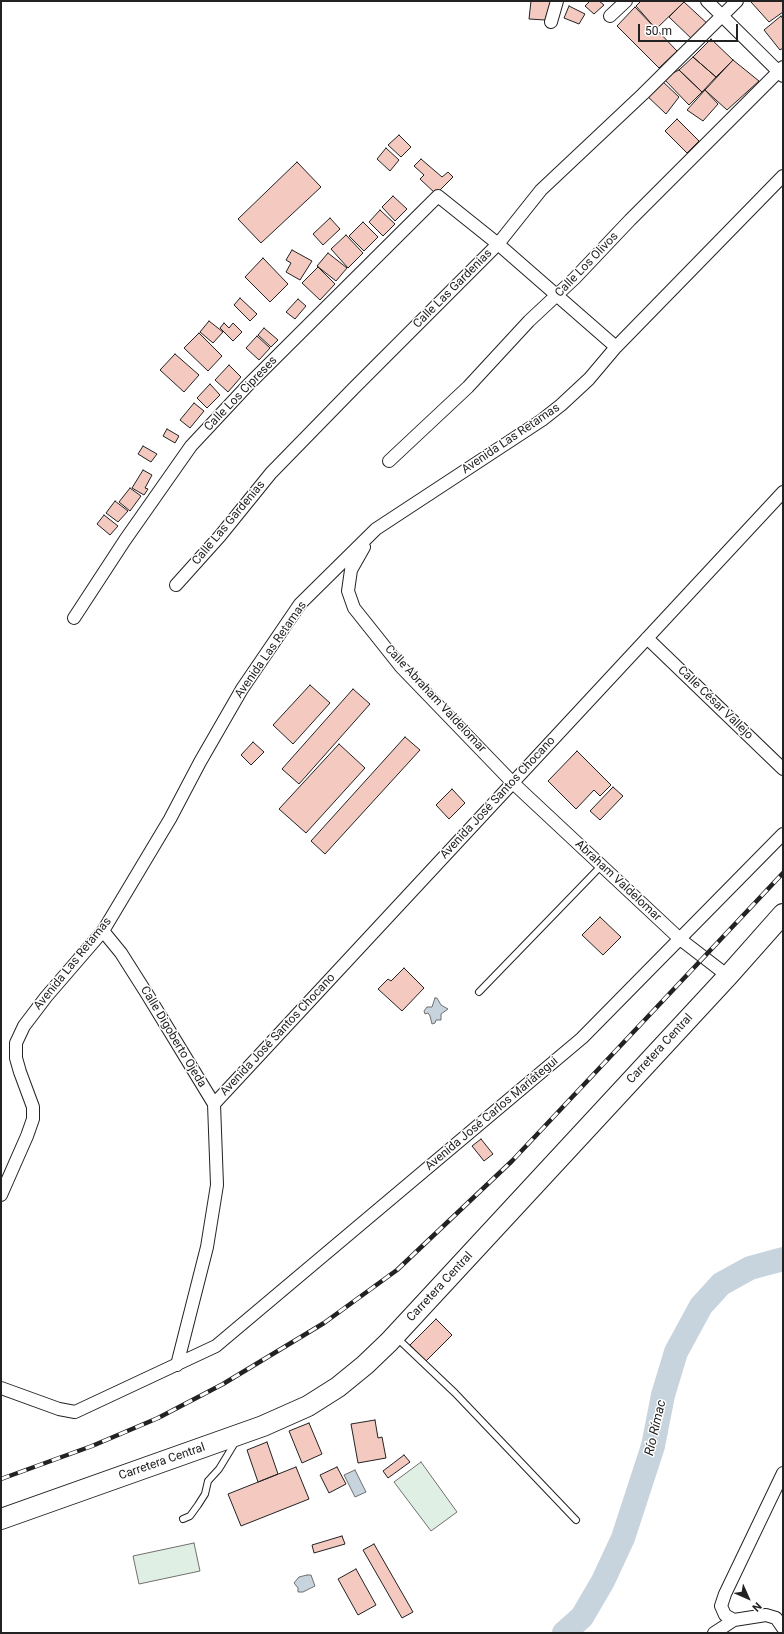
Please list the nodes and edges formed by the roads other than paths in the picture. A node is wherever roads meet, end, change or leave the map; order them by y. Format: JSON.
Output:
{"nodes":[{"id":1,"x":557,"y":1,"type":"edge"},
{"id":2,"x":626,"y":1,"type":"edge"},
{"id":3,"x":706,"y":1,"type":"edge"},
{"id":4,"x":737,"y":1,"type":"edge"},
{"id":5,"x":610,"y":16,"type":"dead end"},
{"id":6,"x":723,"y":16,"type":"junction"},
{"id":7,"x":551,"y":22,"type":"dead end"},
{"id":8,"x":781,"y":71,"type":"edge"},
{"id":9,"x":783,"y":176,"type":"edge"},
{"id":10,"x":498,"y":244,"type":"junction"},
{"id":11,"x":557,"y":296,"type":"junction"},
{"id":12,"x":616,"y":347,"type":"junction"},
{"id":13,"x":389,"y":461,"type":"dead end"},
{"id":14,"x":783,"y":492,"type":"edge"},
{"id":15,"x":376,"y":529,"type":"junction"},
{"id":16,"x":176,"y":585,"type":"dead end"},
{"id":17,"x":74,"y":618,"type":"dead end"},
{"id":18,"x":647,"y":638,"type":"junction"},
{"id":19,"x":783,"y":769,"type":"edge"},
{"id":20,"x":512,"y":782,"type":"junction"},
{"id":21,"x":783,"y":834,"type":"edge"},
{"id":22,"x":602,"y":866,"type":"junction"},
{"id":23,"x":783,"y":914,"type":"edge"},
{"id":24,"x":103,"y":931,"type":"junction"},
{"id":25,"x":680,"y":939,"type":"junction"},
{"id":26,"x":728,"y":976,"type":"junction"},
{"id":27,"x":479,"y":992,"type":"dead end"},
{"id":28,"x":214,"y":1104,"type":"junction"},
{"id":29,"x":1,"y":1195,"type":"edge"},
{"id":30,"x":395,"y":1336,"type":"junction"},
{"id":31,"x":177,"y":1365,"type":"junction"},
{"id":32,"x":1,"y":1388,"type":"edge"},
{"id":33,"x":240,"y":1434,"type":"junction"},
{"id":34,"x":783,"y":1473,"type":"edge"},
{"id":35,"x":1,"y":1519,"type":"edge"},
{"id":36,"x":183,"y":1519,"type":"dead end"},
{"id":37,"x":576,"y":1520,"type":"dead end"},
{"id":38,"x":734,"y":1620,"type":"junction"},
{"id":39,"x":783,"y":1628,"type":"edge"},
{"id":40,"x":714,"y":1633,"type":"edge"}],
"edges":[{"from":1,"to":7,"type":"street"},
{"from":2,"to":5,"type":"street"},
{"from":3,"to":6,"type":"street"},
{"from":4,"to":6,"type":"street","name":"Calle Las Gardenias"},
{"from":6,"to":8,"type":"street"},
{"from":6,"to":10,"type":"street","name":"Calle Las Gardenias"},
{"from":8,"to":11,"type":"street","name":"Calle Los Olivos"},
{"from":9,"to":12,"type":"street","name":"Avenida Las Retamas"},
{"from":10,"to":11,"type":"street"},
{"from":10,"to":16,"type":"street","name":"Calle Las Gardenias"},
{"from":10,"to":17,"type":"street","name":"Calle Los Cipreses"},
{"from":11,"to":12,"type":"street"},
{"from":11,"to":13,"type":"street","name":"Calle Los Olivos"},
{"from":12,"to":15,"type":"street","name":"Avenida Las Retamas"},
{"from":14,"to":18,"type":"street","name":"Avenida José Santos Chocano"},
{"from":15,"to":20,"type":"street","name":"Calle Abraham Valdelomar"},
{"from":15,"to":24,"type":"street","name":"Avenida Las Retamas"},
{"from":18,"to":19,"type":"street","name":"Calle César Vallejo"},
{"from":18,"to":20,"type":"street","name":"Avenida José Santos Chocano"},
{"from":20,"to":22,"type":"street","name":"Abraham Valdelomar"},
{"from":20,"to":28,"type":"street","name":"Avenida José Santos Chocano"},
{"from":21,"to":25,"type":"street","name":"Avenida José Carlos Mariátegui"},
{"from":22,"to":25,"type":"street","name":"Abraham Valdelomar"},
{"from":22,"to":27,"type":"lane"},
{"from":23,"to":26,"type":"highway","name":"Carretera Central"},
{"from":24,"to":28,"type":"street","name":"Calle Digoberto Ojeda"},
{"from":24,"to":29,"type":"street","name":"Avenida Las Retamas"},
{"from":25,"to":26,"type":"street","name":"Abraham Valdelomar"},
{"from":25,"to":31,"type":"street","name":"Avenida José Carlos Mariátegui"},
{"from":26,"to":30,"type":"highway","name":"Carretera Central"},
{"from":28,"to":31,"type":"street","name":"Calle Digoberto Ojeda"},
{"from":30,"to":33,"type":"highway","name":"Carretera Central"},
{"from":30,"to":37,"type":"lane"},
{"from":31,"to":32,"type":"street","name":"Avenida José Carlos Mariátegui"},
{"from":33,"to":35,"type":"highway","name":"Carretera Central"},
{"from":33,"to":36,"type":"lane"},
{"from":34,"to":38,"type":"street"},
{"from":38,"to":39,"type":"street"},
{"from":38,"to":40,"type":"street"}]}
